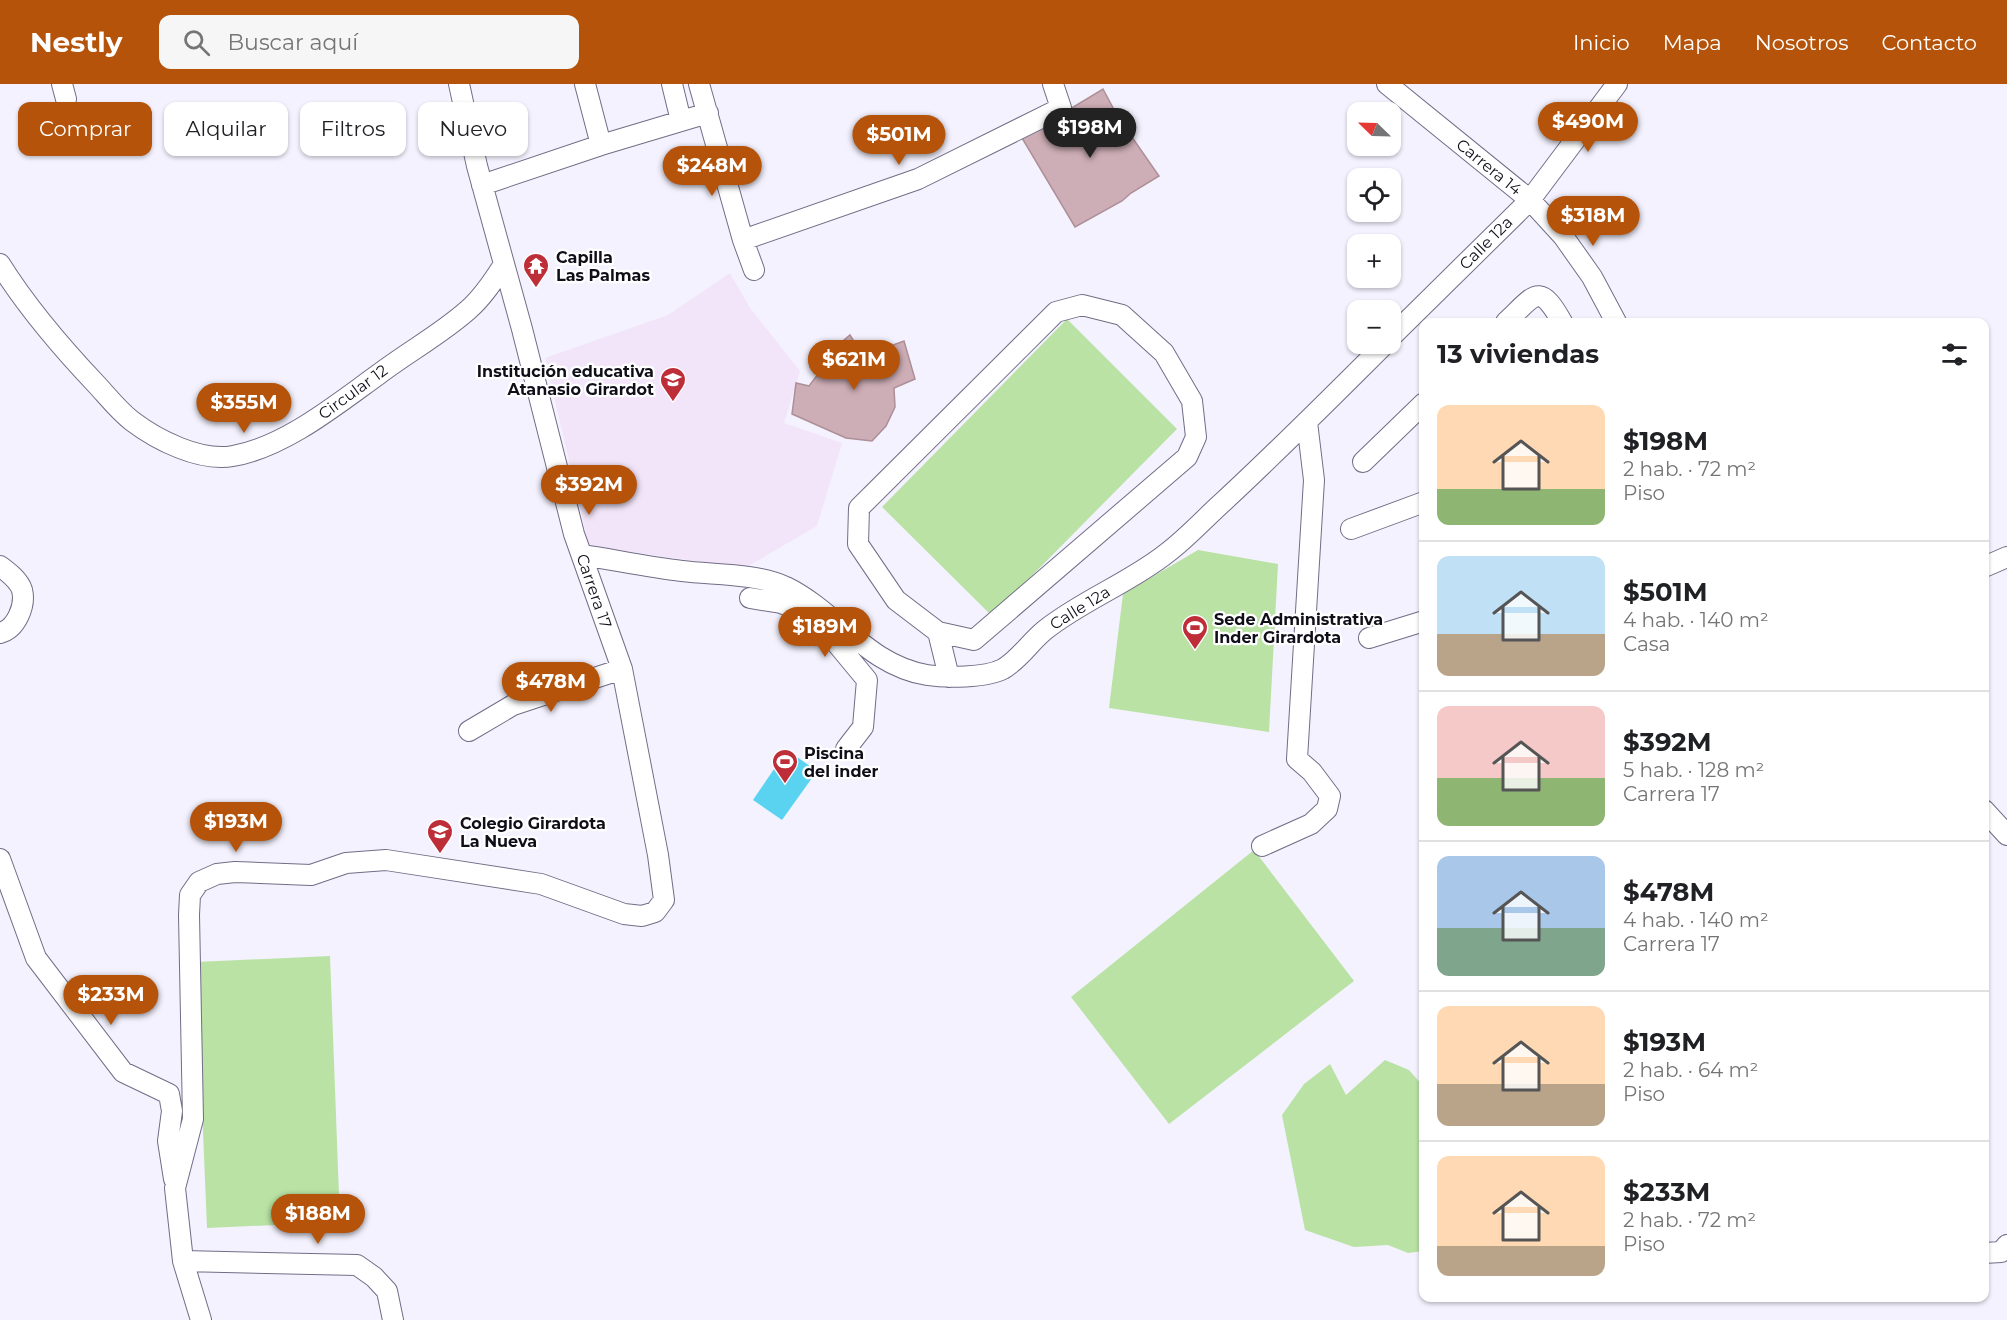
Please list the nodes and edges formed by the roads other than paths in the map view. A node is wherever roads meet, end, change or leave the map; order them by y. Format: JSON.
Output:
{"nodes":[{"id":1,"x":459,"y":84,"type":"edge"},
{"id":2,"x":585,"y":84,"type":"edge"},
{"id":3,"x":672,"y":84,"type":"edge"},
{"id":4,"x":699,"y":84,"type":"edge"},
{"id":5,"x":1053,"y":84,"type":"edge"},
{"id":6,"x":1387,"y":84,"type":"edge"},
{"id":7,"x":1617,"y":84,"type":"edge"},
{"id":8,"x":708,"y":113,"type":"junction"},
{"id":9,"x":681,"y":122,"type":"junction"},
{"id":10,"x":601,"y":145,"type":"junction"},
{"id":11,"x":482,"y":185,"type":"junction"},
{"id":12,"x":1530,"y":200,"type":"junction"},
{"id":13,"x":743,"y":240,"type":"junction"},
{"id":14,"x":0,"y":264,"type":"edge"},
{"id":15,"x":504,"y":264,"type":"junction"},
{"id":16,"x":754,"y":270,"type":"dead end"},
{"id":17,"x":1510,"y":318,"type":"edge"},
{"id":18,"x":1560,"y":318,"type":"edge"},
{"id":19,"x":1614,"y":318,"type":"edge"},
{"id":20,"x":1401,"y":328,"type":"edge"},
{"id":21,"x":1376,"y":354,"type":"edge"},
{"id":22,"x":1419,"y":408,"type":"edge"},
{"id":23,"x":1307,"y":422,"type":"junction"},
{"id":24,"x":1363,"y":462,"type":"dead end"},
{"id":25,"x":1419,"y":504,"type":"edge"},
{"id":26,"x":1352,"y":529,"type":"dead end"},
{"id":27,"x":582,"y":555,"type":"junction"},
{"id":28,"x":2007,"y":557,"type":"edge"},
{"id":29,"x":1989,"y":565,"type":"edge"},
{"id":30,"x":0,"y":566,"type":"edge"},
{"id":31,"x":750,"y":594,"type":"junction"},
{"id":32,"x":1419,"y":623,"type":"edge"},
{"id":33,"x":938,"y":632,"type":"junction"},
{"id":34,"x":0,"y":633,"type":"edge"},
{"id":35,"x":1369,"y":638,"type":"dead end"},
{"id":36,"x":622,"y":669,"type":"junction"},
{"id":37,"x":949,"y":677,"type":"junction"},
{"id":38,"x":469,"y":731,"type":"dead end"},
{"id":39,"x":846,"y":750,"type":"dead end"},
{"id":40,"x":1989,"y":815,"type":"edge"},
{"id":41,"x":2007,"y":835,"type":"edge"},
{"id":42,"x":1262,"y":846,"type":"dead end"},
{"id":43,"x":0,"y":859,"type":"edge"},
{"id":44,"x":175,"y":1188,"type":"junction"},
{"id":45,"x":2007,"y":1245,"type":"edge"},
{"id":46,"x":1989,"y":1253,"type":"edge"},
{"id":47,"x":183,"y":1261,"type":"junction"},
{"id":48,"x":201,"y":1320,"type":"edge"},
{"id":49,"x":393,"y":1320,"type":"edge"}],
"edges":[{"from":1,"to":11,"type":"street","name":"Carrera 17"},
{"from":2,"to":10,"type":"street"},
{"from":3,"to":9,"type":"street"},
{"from":4,"to":8,"type":"street"},
{"from":5,"to":13,"type":"street"},
{"from":6,"to":12,"type":"street","name":"Carrera 14"},
{"from":7,"to":12,"type":"street","name":"Calle 12a"},
{"from":8,"to":9,"type":"street"},
{"from":8,"to":13,"type":"street"},
{"from":9,"to":10,"type":"street"},
{"from":10,"to":11,"type":"street"},
{"from":11,"to":15,"type":"street","name":"Carrera 17"},
{"from":12,"to":19,"type":"street","name":"Carrera 14"},
{"from":12,"to":20,"type":"street","name":"Calle 12a"},
{"from":13,"to":16,"type":"street"},
{"from":14,"to":15,"type":"street","name":"Circular 12"},
{"from":15,"to":27,"type":"street","name":"Carrera 17"},
{"from":17,"to":18,"type":"street"},
{"from":21,"to":23,"type":"street","name":"Calle 12a"},
{"from":22,"to":24,"type":"street"},
{"from":23,"to":37,"type":"street","name":"Calle 12a"},
{"from":23,"to":42,"type":"street"},
{"from":25,"to":26,"type":"street"},
{"from":27,"to":31,"type":"street","name":"Calle 12a"},
{"from":27,"to":36,"type":"street","name":"Carrera 17"},
{"from":28,"to":29,"type":"street"},
{"from":30,"to":34,"type":"street"},
{"from":31,"to":37,"type":"street","name":"Calle 12a"},
{"from":31,"to":39,"type":"street"},
{"from":32,"to":35,"type":"street"},
{"from":33,"to":33,"type":"street"},
{"from":33,"to":37,"type":"street"},
{"from":36,"to":38,"type":"street"},
{"from":36,"to":44,"type":"street","name":"Carrera 17"},
{"from":40,"to":41,"type":"street"},
{"from":43,"to":44,"type":"street"},
{"from":44,"to":47,"type":"street"},
{"from":45,"to":46,"type":"street"},
{"from":47,"to":48,"type":"street"},
{"from":47,"to":49,"type":"street"}]}
